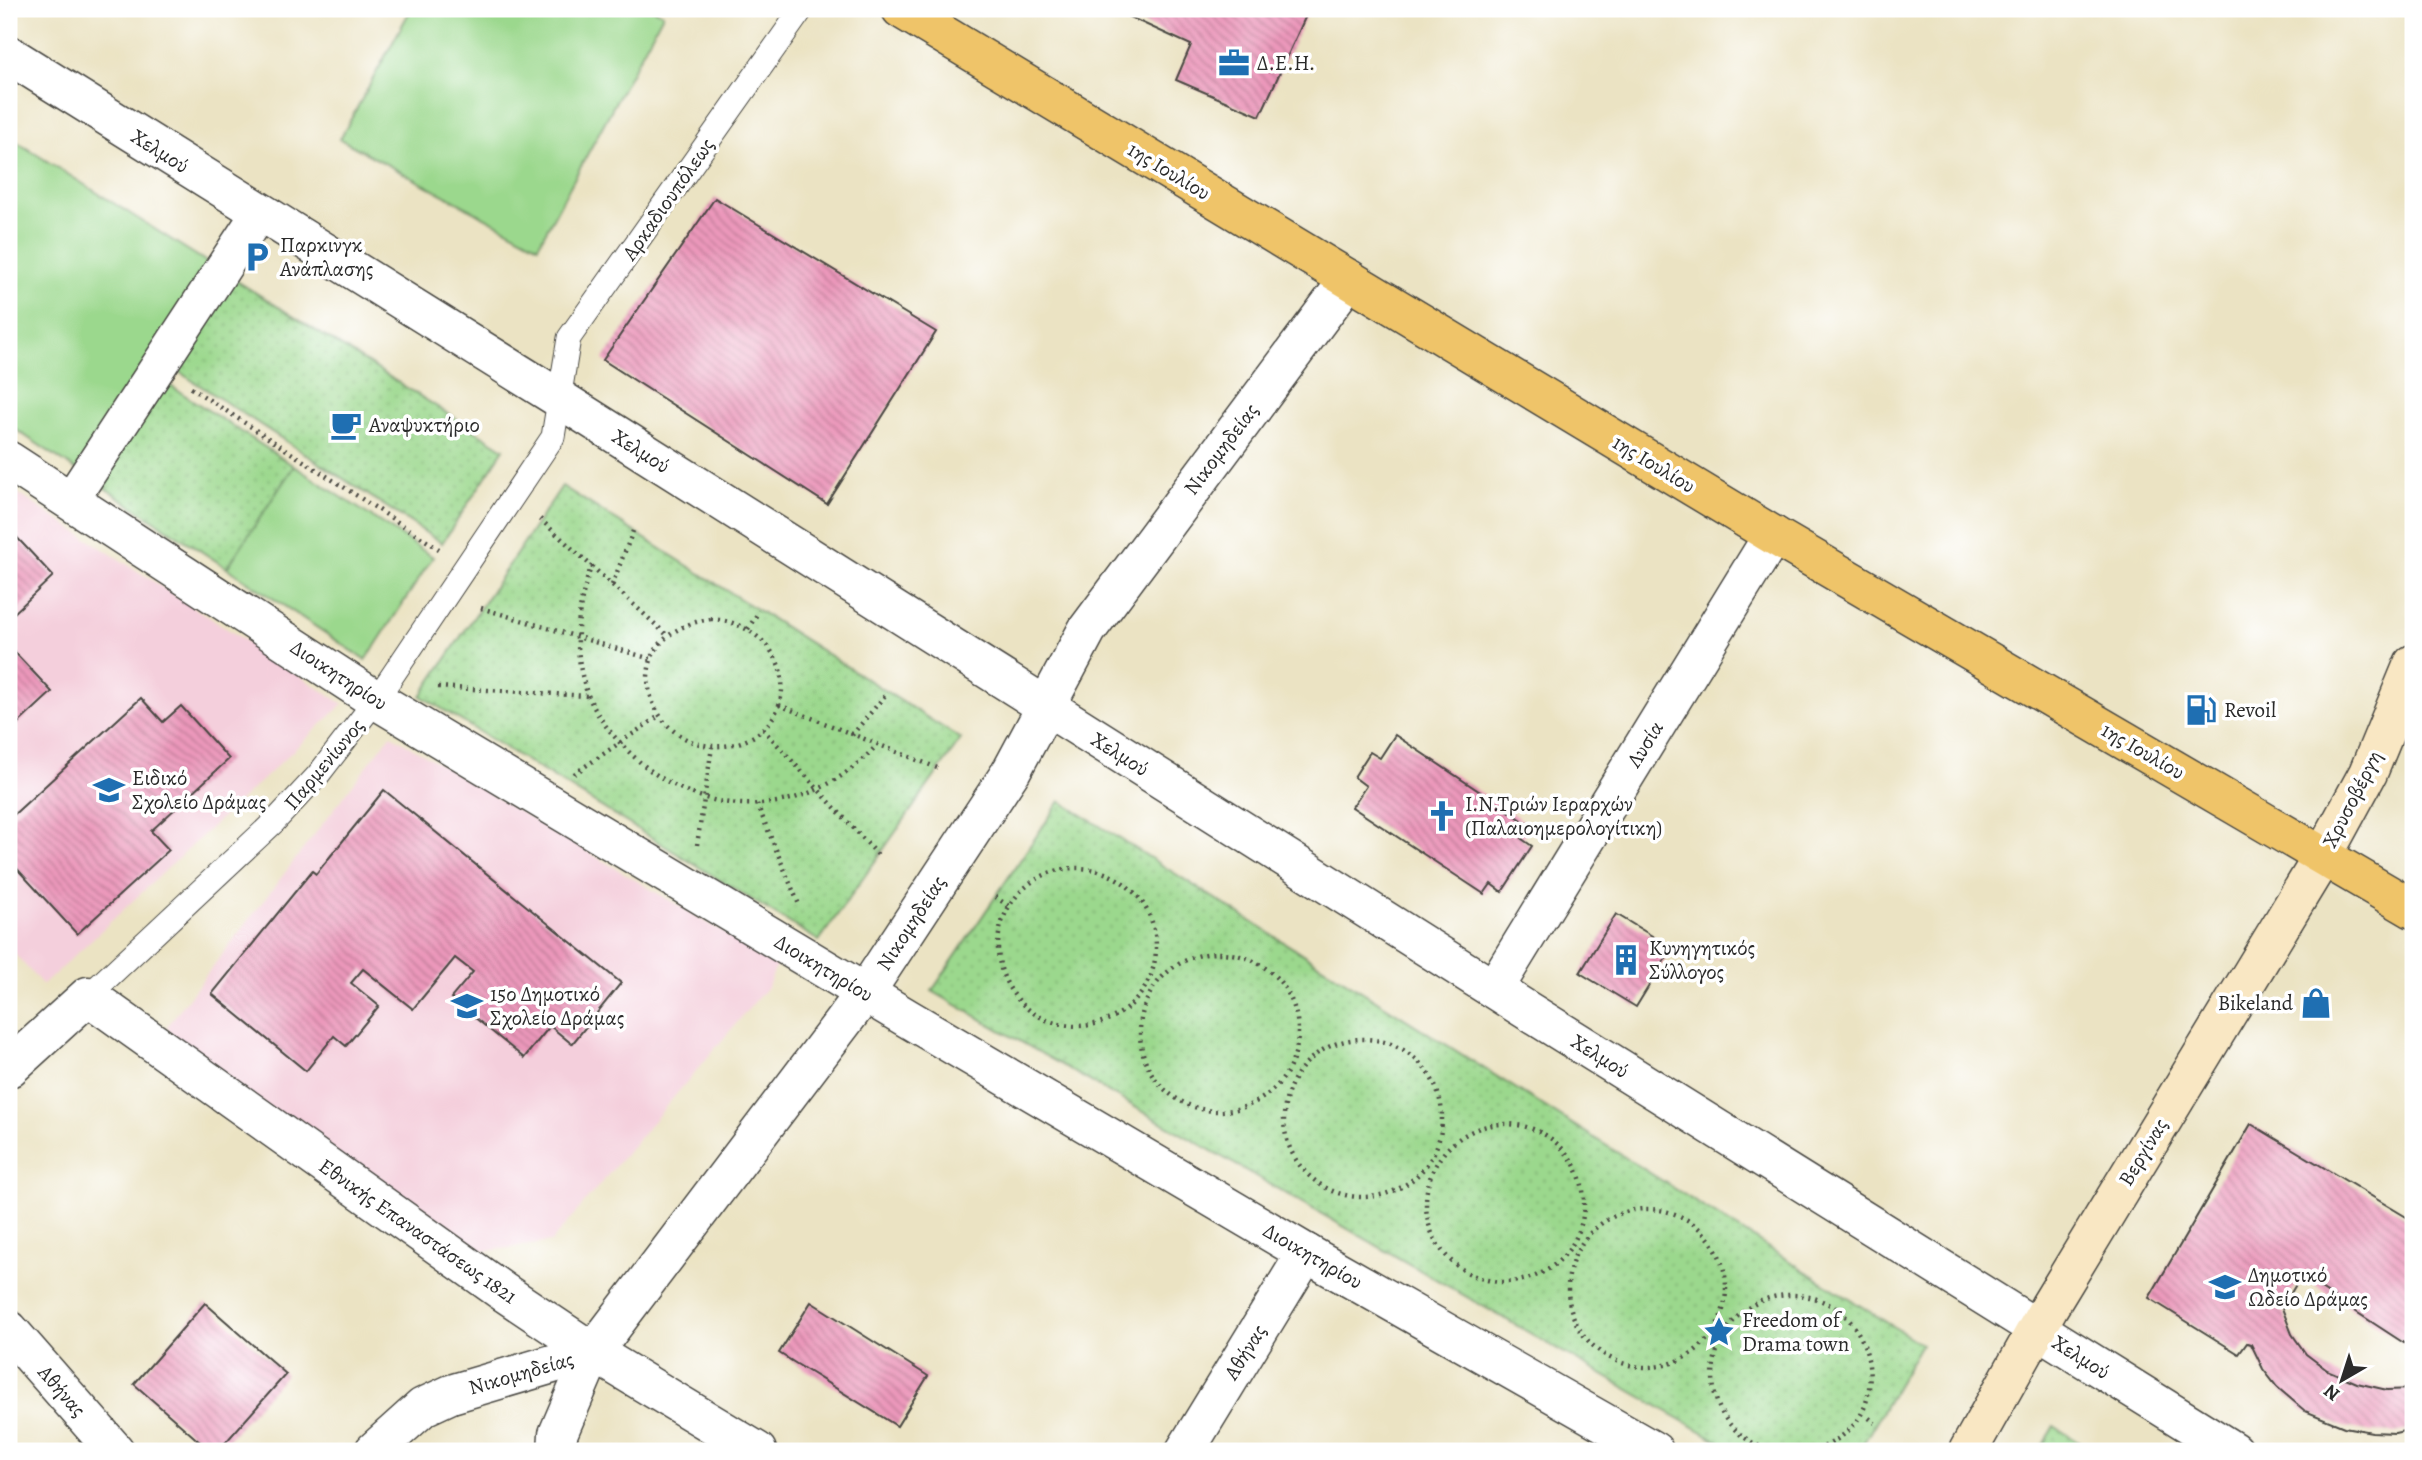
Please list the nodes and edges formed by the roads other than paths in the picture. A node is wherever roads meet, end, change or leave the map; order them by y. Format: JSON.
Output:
{"nodes":[{"id":1,"x":802,"y":9,"type":"edge"},
{"id":2,"x":901,"y":9,"type":"edge"},
{"id":3,"x":9,"y":55,"type":"edge"},
{"id":4,"x":259,"y":213,"type":"junction"},
{"id":5,"x":1349,"y":279,"type":"junction"},
{"id":6,"x":560,"y":399,"type":"junction"},
{"id":7,"x":9,"y":461,"type":"edge"},
{"id":8,"x":69,"y":501,"type":"junction"},
{"id":9,"x":1773,"y":535,"type":"junction"},
{"id":10,"x":2413,"y":664,"type":"edge"},
{"id":11,"x":376,"y":700,"type":"junction"},
{"id":12,"x":1046,"y":707,"type":"junction"},
{"id":13,"x":2323,"y":856,"type":"junction"},
{"id":14,"x":2413,"y":909,"type":"edge"},
{"id":15,"x":1494,"y":989,"type":"junction"},
{"id":16,"x":865,"y":993,"type":"junction"},
{"id":17,"x":88,"y":996,"type":"junction"},
{"id":18,"x":9,"y":1068,"type":"edge"},
{"id":19,"x":1306,"y":1253,"type":"junction"},
{"id":20,"x":2036,"y":1329,"type":"junction"},
{"id":21,"x":9,"y":1331,"type":"edge"},
{"id":22,"x":593,"y":1352,"type":"junction"},
{"id":23,"x":115,"y":1451,"type":"edge"},
{"id":24,"x":374,"y":1451,"type":"edge"},
{"id":25,"x":557,"y":1451,"type":"edge"},
{"id":26,"x":757,"y":1451,"type":"edge"},
{"id":27,"x":1185,"y":1451,"type":"edge"},
{"id":28,"x":1654,"y":1451,"type":"edge"},
{"id":29,"x":1968,"y":1451,"type":"edge"},
{"id":30,"x":2233,"y":1451,"type":"edge"}],
"edges":[{"from":1,"to":6,"type":"lane","name":"Αρκαδιουπόλεως"},
{"from":2,"to":5,"type":"main road","name":"1ης Ιουλίου"},
{"from":3,"to":4,"type":"street","name":"Χελμού"},
{"from":4,"to":6,"type":"street","name":"Χελμού"},
{"from":4,"to":8,"type":"street"},
{"from":5,"to":9,"type":"main road","name":"1ης Ιουλίου"},
{"from":5,"to":12,"type":"street","name":"Νικομηδείας"},
{"from":6,"to":11,"type":"lane","name":"Παρμενίωνος"},
{"from":6,"to":12,"type":"street","name":"Χελμού"},
{"from":7,"to":8,"type":"street","name":"Διοικητηρίου"},
{"from":8,"to":11,"type":"street","name":"Διοικητηρίου"},
{"from":9,"to":13,"type":"main road","name":"1ης Ιουλίου"},
{"from":9,"to":15,"type":"street","name":"Λυσία"},
{"from":10,"to":13,"type":"main road","name":"Χρυσοβέργη"},
{"from":11,"to":16,"type":"street","name":"Διοικητηρίου"},
{"from":11,"to":17,"type":"lane","name":"Παρμενίωνος"},
{"from":12,"to":15,"type":"street","name":"Χελμού"},
{"from":12,"to":16,"type":"street","name":"Νικομηδείας"},
{"from":13,"to":14,"type":"main road","name":"1ης Ιουλίου"},
{"from":13,"to":20,"type":"main road","name":"Βεργίνας"},
{"from":15,"to":20,"type":"street","name":"Χελμού"},
{"from":16,"to":19,"type":"street","name":"Διοικητηρίου"},
{"from":16,"to":22,"type":"street","name":"Νικομηδείας"},
{"from":17,"to":18,"type":"street","name":"Παρμενίωνος"},
{"from":17,"to":22,"type":"street","name":"Εθνικής Επαναστάσεως 1821"},
{"from":19,"to":27,"type":"street","name":"Αθήνας"},
{"from":19,"to":28,"type":"street","name":"Διοικητηρίου"},
{"from":20,"to":29,"type":"main road","name":"Βεργίνας"},
{"from":20,"to":30,"type":"street","name":"Χελμού"},
{"from":21,"to":23,"type":"street","name":"Αθήνας"},
{"from":22,"to":24,"type":"street","name":"Νικομηδείας"},
{"from":22,"to":25,"type":"street"},
{"from":22,"to":26,"type":"street","name":"Εθνικής Επαναστάσεως 1821"}]}
